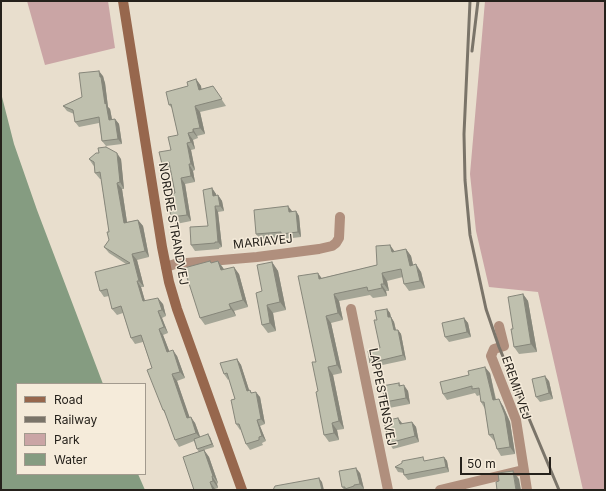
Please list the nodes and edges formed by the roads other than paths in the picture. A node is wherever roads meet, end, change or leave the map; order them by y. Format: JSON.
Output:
{"nodes":[{"id":1,"x":123,"y":1,"type":"edge"},
{"id":2,"x":340,"y":217,"type":"dead end"},
{"id":3,"x":166,"y":267,"type":"junction"},
{"id":4,"x":352,"y":309,"type":"dead end"},
{"id":5,"x":499,"y":326,"type":"dead end"},
{"id":6,"x":524,"y":470,"type":"junction"},
{"id":7,"x":242,"y":490,"type":"edge"},
{"id":8,"x":388,"y":490,"type":"edge"},
{"id":9,"x":440,"y":490,"type":"edge"},
{"id":10,"x":527,"y":490,"type":"edge"}],
"edges":[{"from":1,"to":3,"type":"main road","name":"NORDRE STRANDVEJ"},
{"from":2,"to":3,"type":"street","name":"MARIAVEJ"},
{"from":3,"to":7,"type":"main road","name":"NORDRE STRANDVEJ"},
{"from":4,"to":8,"type":"street","name":"LAPPESTENSVEJ"},
{"from":5,"to":6,"type":"street","name":"EREMITVEJ"},
{"from":6,"to":9,"type":"street"},
{"from":6,"to":10,"type":"street","name":"EREMITVEJ"}]}
